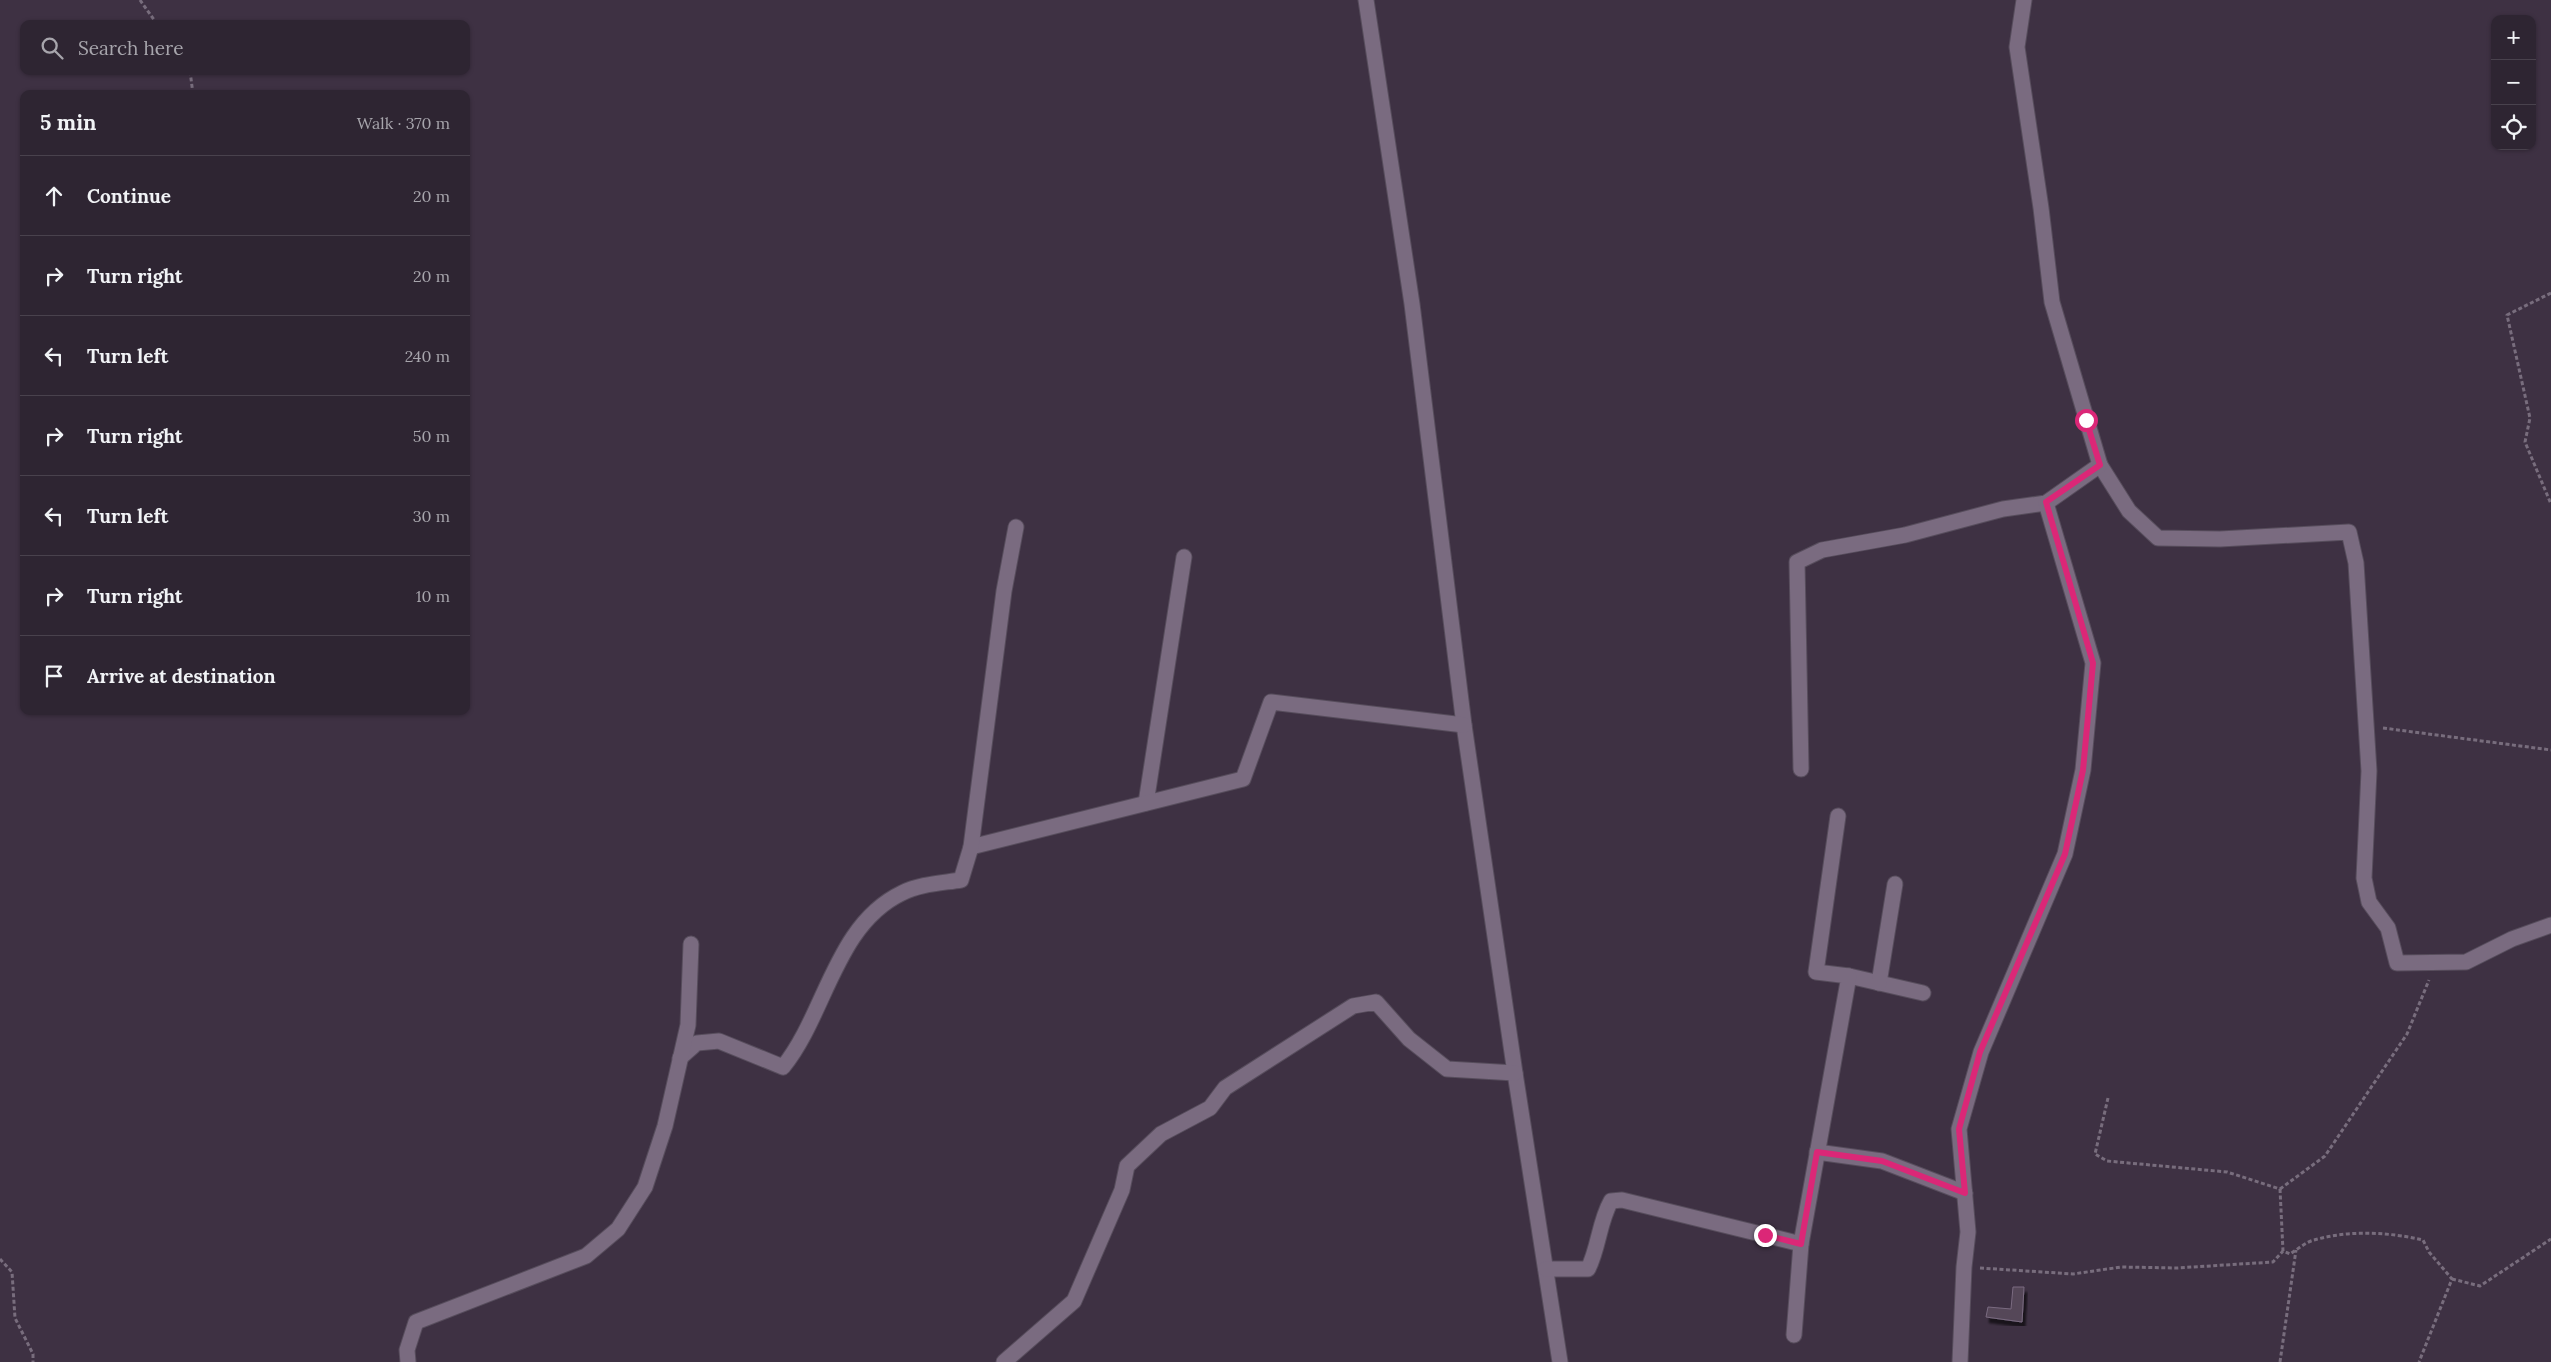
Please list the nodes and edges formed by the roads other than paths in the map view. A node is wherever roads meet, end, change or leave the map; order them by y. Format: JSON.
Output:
{"nodes":[{"id":1,"x":1366,"y":0,"type":"edge"},
{"id":2,"x":2024,"y":0,"type":"edge"},
{"id":3,"x":2100,"y":465,"type":"junction"},
{"id":4,"x":2046,"y":502,"type":"junction"},
{"id":5,"x":1016,"y":528,"type":"dead end"},
{"id":6,"x":1184,"y":557,"type":"dead end"},
{"id":7,"x":1464,"y":725,"type":"junction"},
{"id":8,"x":1801,"y":768,"type":"dead end"},
{"id":9,"x":1146,"y":803,"type":"junction"},
{"id":10,"x":1838,"y":816,"type":"dead end"},
{"id":11,"x":971,"y":847,"type":"junction"},
{"id":12,"x":1895,"y":884,"type":"dead end"},
{"id":13,"x":2551,"y":925,"type":"edge"},
{"id":14,"x":690,"y":944,"type":"dead end"},
{"id":15,"x":1848,"y":976,"type":"junction"},
{"id":16,"x":1879,"y":983,"type":"junction"},
{"id":17,"x":1923,"y":993,"type":"dead end"},
{"id":18,"x":680,"y":1058,"type":"junction"},
{"id":19,"x":1515,"y":1073,"type":"junction"},
{"id":20,"x":1817,"y":1152,"type":"junction"},
{"id":21,"x":1965,"y":1193,"type":"junction"},
{"id":22,"x":1801,"y":1244,"type":"junction"},
{"id":23,"x":1546,"y":1269,"type":"junction"},
{"id":24,"x":1794,"y":1335,"type":"dead end"},
{"id":25,"x":408,"y":1362,"type":"edge"},
{"id":26,"x":1004,"y":1362,"type":"edge"},
{"id":27,"x":1560,"y":1362,"type":"edge"},
{"id":28,"x":1960,"y":1362,"type":"edge"}],
"edges":[{"from":1,"to":7,"type":"street"},
{"from":2,"to":3,"type":"street"},
{"from":3,"to":4,"type":"street"},
{"from":3,"to":13,"type":"street"},
{"from":4,"to":8,"type":"street"},
{"from":4,"to":21,"type":"street"},
{"from":5,"to":11,"type":"street"},
{"from":6,"to":9,"type":"street"},
{"from":7,"to":9,"type":"street"},
{"from":7,"to":19,"type":"street"},
{"from":9,"to":11,"type":"street"},
{"from":10,"to":15,"type":"street"},
{"from":11,"to":18,"type":"street"},
{"from":12,"to":16,"type":"street"},
{"from":14,"to":18,"type":"street"},
{"from":15,"to":16,"type":"street"},
{"from":15,"to":20,"type":"street"},
{"from":16,"to":17,"type":"street"},
{"from":18,"to":25,"type":"street"},
{"from":19,"to":23,"type":"street"},
{"from":19,"to":26,"type":"street"},
{"from":20,"to":21,"type":"street"},
{"from":20,"to":22,"type":"street"},
{"from":21,"to":28,"type":"street"},
{"from":22,"to":23,"type":"street"},
{"from":22,"to":24,"type":"street"},
{"from":23,"to":27,"type":"street"}]}
